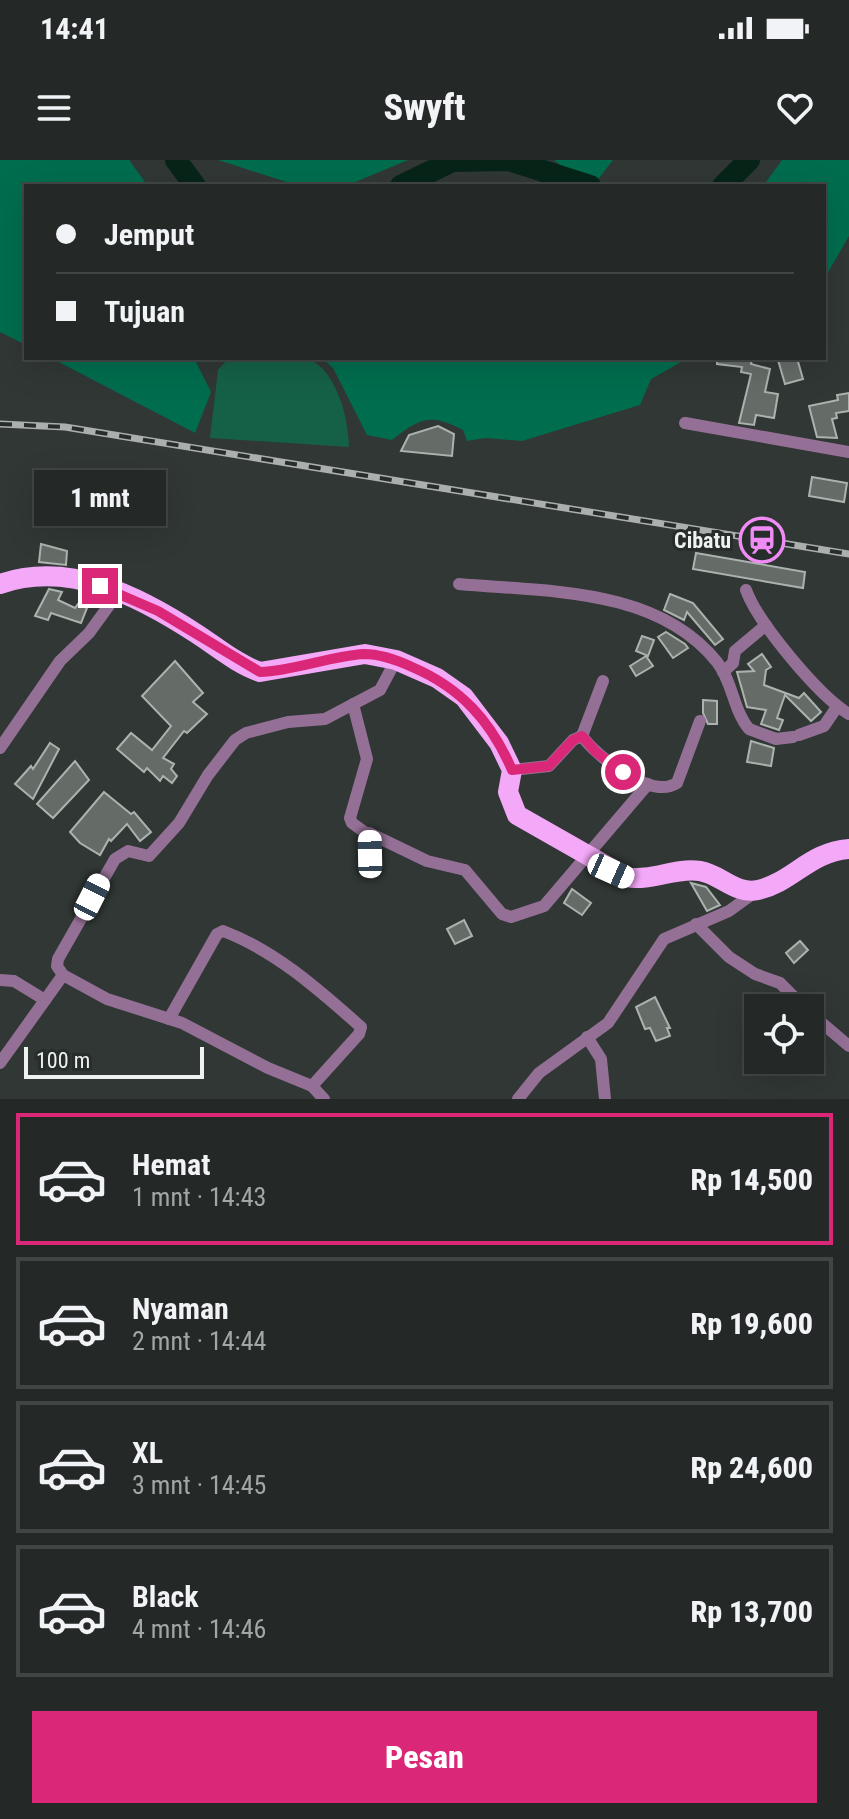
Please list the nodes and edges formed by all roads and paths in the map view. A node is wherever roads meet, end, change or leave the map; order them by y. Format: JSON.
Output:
{"nodes":[{"id":1,"x":685,"y":423,"type":"dead end"},
{"id":2,"x":849,"y":452,"type":"edge"},
{"id":3,"x":0,"y":584,"type":"edge"},
{"id":4,"x":459,"y":584,"type":"dead end"},
{"id":5,"x":746,"y":590,"type":"dead end"},
{"id":6,"x":118,"y":593,"type":"junction"},
{"id":7,"x":766,"y":625,"type":"junction"},
{"id":8,"x":396,"y":660,"type":"junction"},
{"id":9,"x":723,"y":672,"type":"junction"},
{"id":10,"x":603,"y":681,"type":"dead end"},
{"id":11,"x":353,"y":704,"type":"junction"},
{"id":12,"x":837,"y":707,"type":"junction"},
{"id":13,"x":849,"y":714,"type":"edge"},
{"id":14,"x":700,"y":721,"type":"dead end"},
{"id":15,"x":582,"y":736,"type":"junction"},
{"id":16,"x":0,"y":748,"type":"edge"},
{"id":17,"x":512,"y":770,"type":"junction"},
{"id":18,"x":648,"y":784,"type":"junction"},
{"id":19,"x":369,"y":833,"type":"junction"},
{"id":20,"x":849,"y":849,"type":"edge"},
{"id":21,"x":591,"y":855,"type":"junction"},
{"id":22,"x":371,"y":873,"type":"dead end"},
{"id":23,"x":758,"y":890,"type":"junction"},
{"id":24,"x":696,"y":924,"type":"junction"},
{"id":25,"x":63,"y":975,"type":"junction"},
{"id":26,"x":0,"y":980,"type":"edge"},
{"id":27,"x":791,"y":994,"type":"edge"},
{"id":28,"x":45,"y":1000,"type":"junction"},
{"id":29,"x":169,"y":1019,"type":"junction"},
{"id":30,"x":824,"y":1025,"type":"edge"},
{"id":31,"x":587,"y":1037,"type":"junction"},
{"id":32,"x":849,"y":1046,"type":"edge"},
{"id":33,"x":0,"y":1063,"type":"edge"},
{"id":34,"x":312,"y":1086,"type":"junction"},
{"id":35,"x":324,"y":1099,"type":"edge"},
{"id":36,"x":518,"y":1099,"type":"edge"},
{"id":37,"x":605,"y":1099,"type":"edge"}],
"edges":[{"from":1,"to":2,"type":"street"},
{"from":3,"to":6,"type":"main road"},
{"from":4,"to":9,"type":"street"},
{"from":5,"to":7,"type":"street"},
{"from":6,"to":8,"type":"main road"},
{"from":6,"to":16,"type":"street"},
{"from":7,"to":9,"type":"street"},
{"from":7,"to":12,"type":"street"},
{"from":8,"to":11,"type":"street"},
{"from":8,"to":17,"type":"main road"},
{"from":9,"to":12,"type":"street"},
{"from":10,"to":15,"type":"street"},
{"from":11,"to":19,"type":"street"},
{"from":11,"to":25,"type":"street"},
{"from":12,"to":13,"type":"street"},
{"from":14,"to":18,"type":"street"},
{"from":15,"to":17,"type":"street"},
{"from":15,"to":18,"type":"street"},
{"from":17,"to":21,"type":"main road"},
{"from":18,"to":21,"type":"street"},
{"from":19,"to":21,"type":"street"},
{"from":19,"to":22,"type":"street"},
{"from":20,"to":23,"type":"main road"},
{"from":21,"to":23,"type":"main road"},
{"from":23,"to":24,"type":"street"},
{"from":24,"to":27,"type":"street"},
{"from":24,"to":31,"type":"street"},
{"from":25,"to":28,"type":"street"},
{"from":25,"to":29,"type":"street"},
{"from":26,"to":28,"type":"street"},
{"from":28,"to":33,"type":"street"},
{"from":29,"to":34,"type":"street"},
{"from":29,"to":34,"type":"street"},
{"from":30,"to":32,"type":"street"},
{"from":31,"to":36,"type":"street"},
{"from":31,"to":37,"type":"street"},
{"from":34,"to":35,"type":"street"}]}
